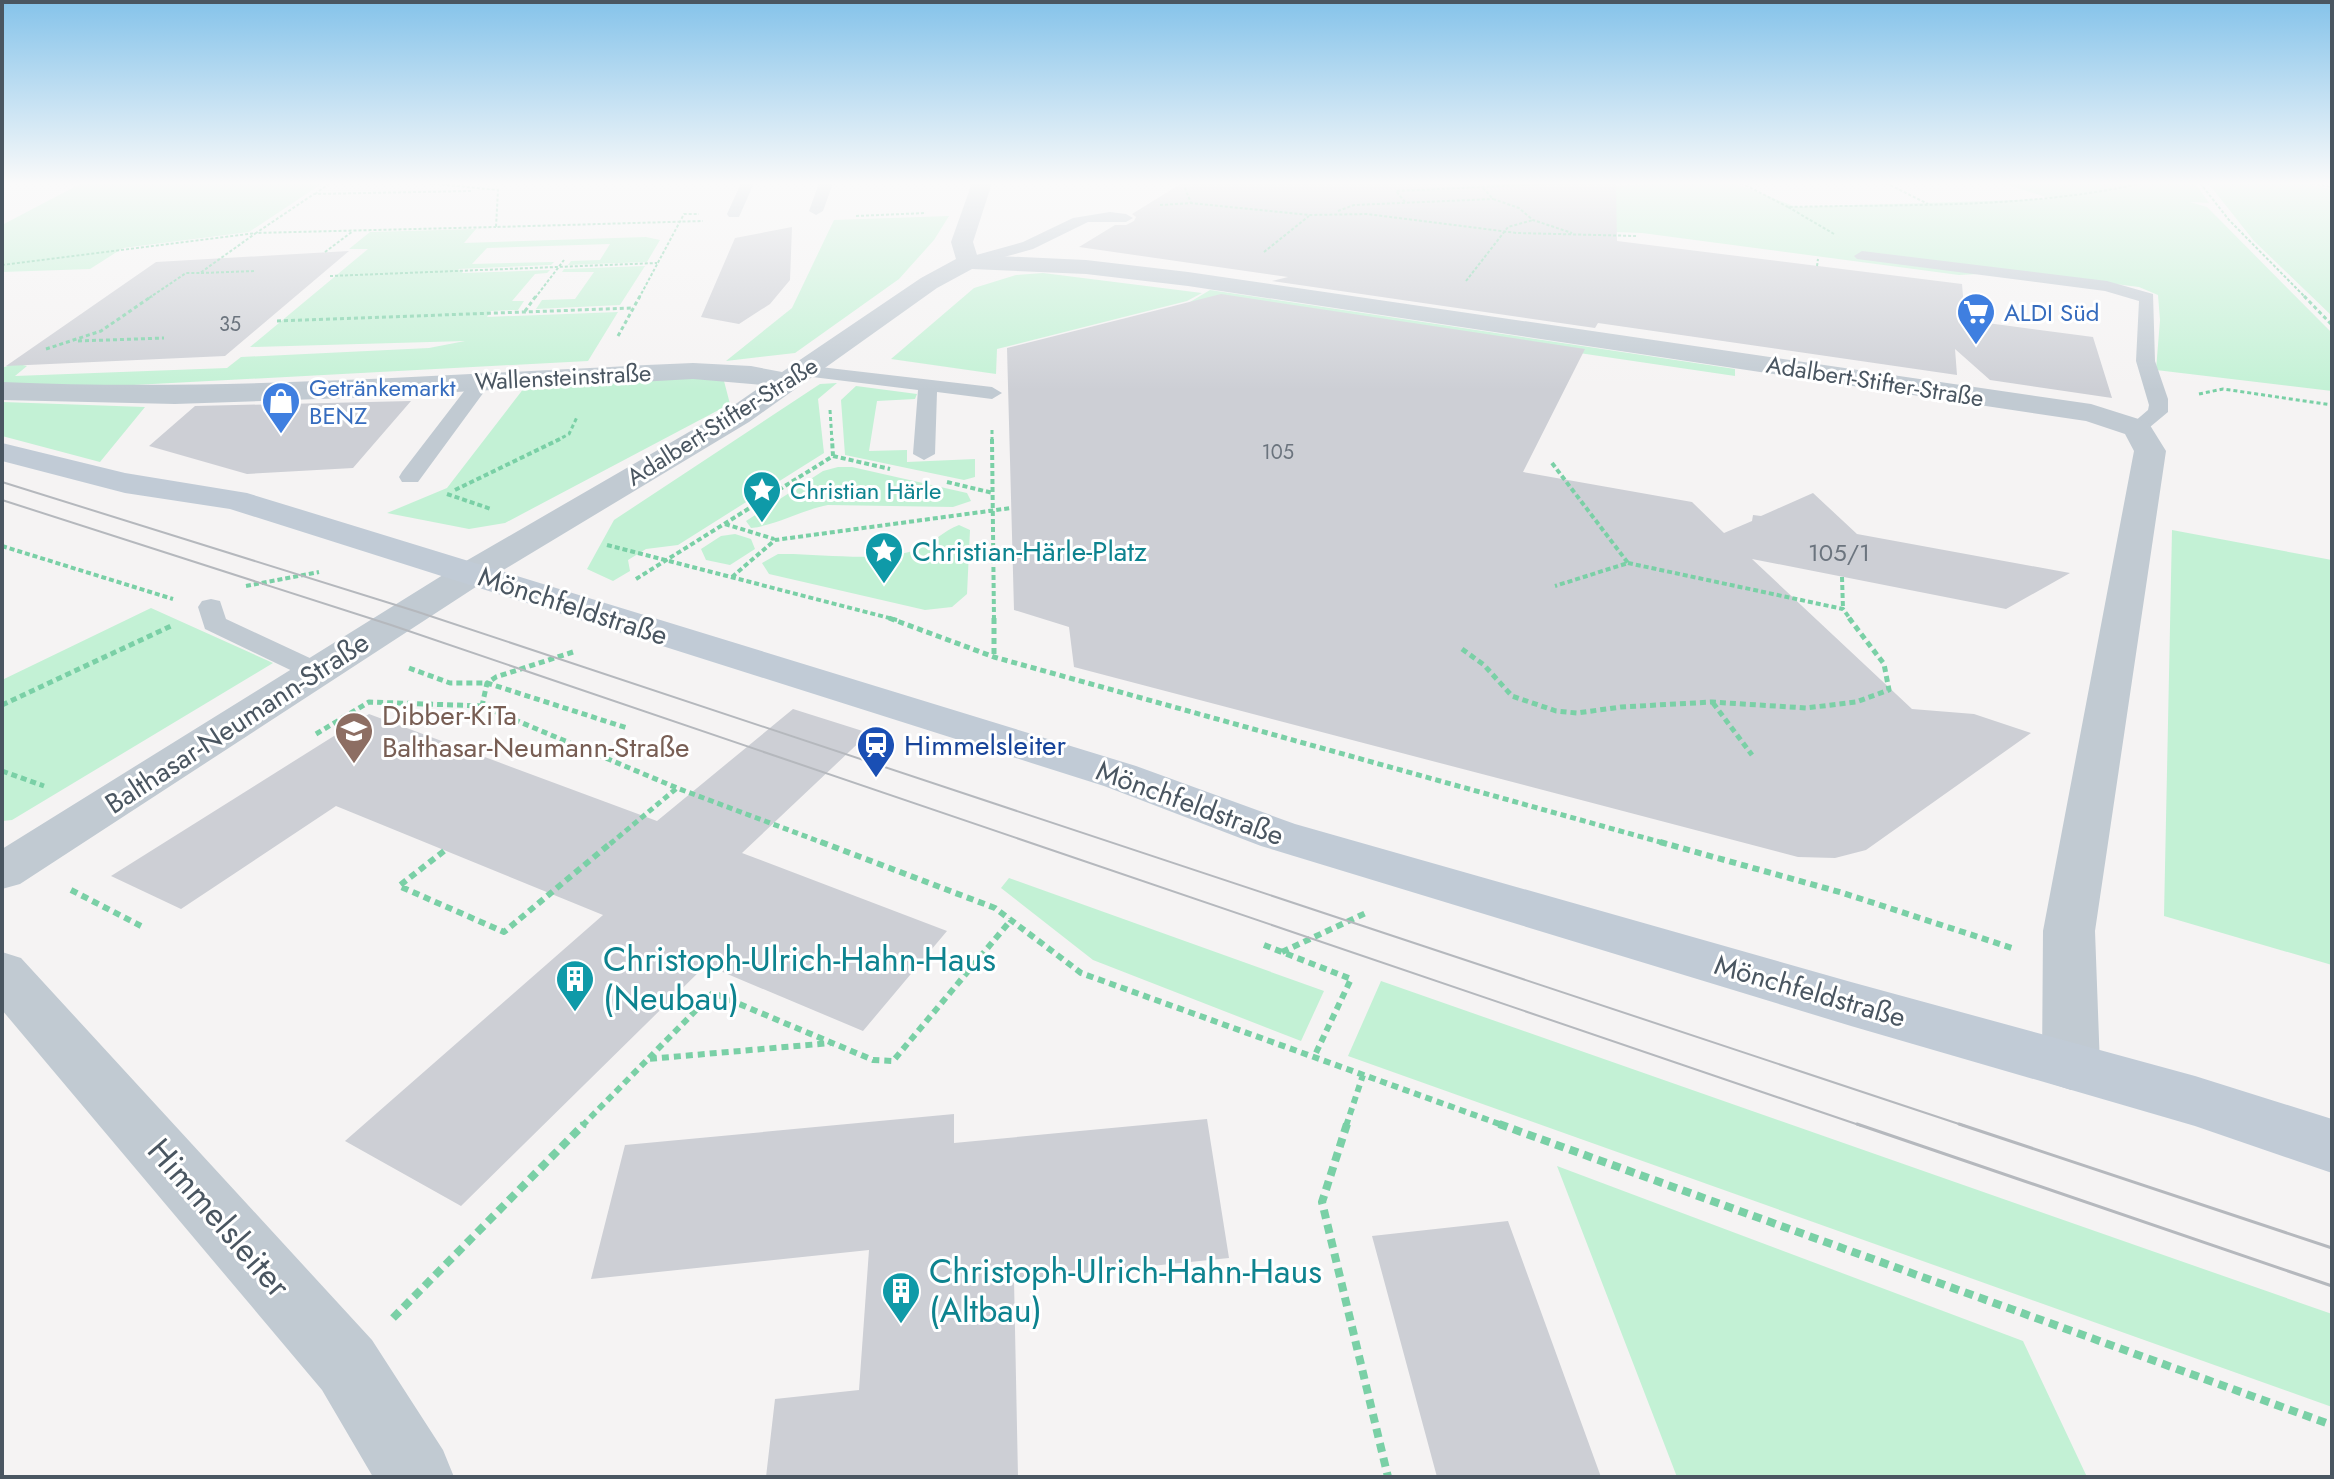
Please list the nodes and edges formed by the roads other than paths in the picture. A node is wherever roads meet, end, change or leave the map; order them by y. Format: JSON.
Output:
{"nodes":[{"id":1,"x":965,"y":252,"type":"edge"},
{"id":2,"x":1003,"y":252,"type":"edge"},
{"id":3,"x":1862,"y":256,"type":"road end"},
{"id":4,"x":968,"y":262,"type":"junction"},
{"id":5,"x":795,"y":376,"type":"junction"},
{"id":6,"x":482,"y":381,"type":"junction"},
{"id":7,"x":928,"y":386,"type":"junction"},
{"id":8,"x":2,"y":391,"type":"edge"},
{"id":9,"x":992,"y":393,"type":"road end"},
{"id":10,"x":2149,"y":413,"type":"junction"},
{"id":11,"x":2,"y":452,"type":"edge"},
{"id":12,"x":924,"y":454,"type":"dead end"},
{"id":13,"x":410,"y":477,"type":"dead end"},
{"id":14,"x":472,"y":573,"type":"junction"},
{"id":15,"x":211,"y":607,"type":"road end"},
{"id":16,"x":317,"y":672,"type":"junction"},
{"id":17,"x":2,"y":872,"type":"edge"},
{"id":18,"x":2,"y":973,"type":"edge"},
{"id":19,"x":2071,"y":1066,"type":"junction"},
{"id":20,"x":2332,"y":1146,"type":"edge"},
{"id":21,"x":416,"y":1477,"type":"edge"}],
"edges":[{"from":1,"to":4,"type":"street"},
{"from":2,"to":4,"type":"lane"},
{"from":3,"to":10,"type":"lane"},
{"from":4,"to":5,"type":"street","name":"Adalbert-Stifter-Straße"},
{"from":4,"to":10,"type":"street","name":"Adalbert-Stifter-Straße"},
{"from":5,"to":6,"type":"street","name":"Wallensteinstraße"},
{"from":5,"to":7,"type":"lane"},
{"from":5,"to":14,"type":"street","name":"Adalbert-Stifter-Straße"},
{"from":6,"to":8,"type":"street","name":"Wallensteinstraße"},
{"from":6,"to":13,"type":"lane"},
{"from":7,"to":9,"type":"lane"},
{"from":7,"to":12,"type":"lane"},
{"from":10,"to":19,"type":"street"},
{"from":11,"to":14,"type":"main road","name":"Mönchfeldstraße"},
{"from":14,"to":16,"type":"street","name":"Balthasar-Neumann-Straße"},
{"from":14,"to":19,"type":"main road","name":"Mönchfeldstraße"},
{"from":15,"to":16,"type":"lane"},
{"from":16,"to":17,"type":"street","name":"Balthasar-Neumann-Straße"},
{"from":18,"to":21,"type":"street","name":"Himmelsleiter"},
{"from":19,"to":20,"type":"main road","name":"Mönchfeldstraße"}]}
